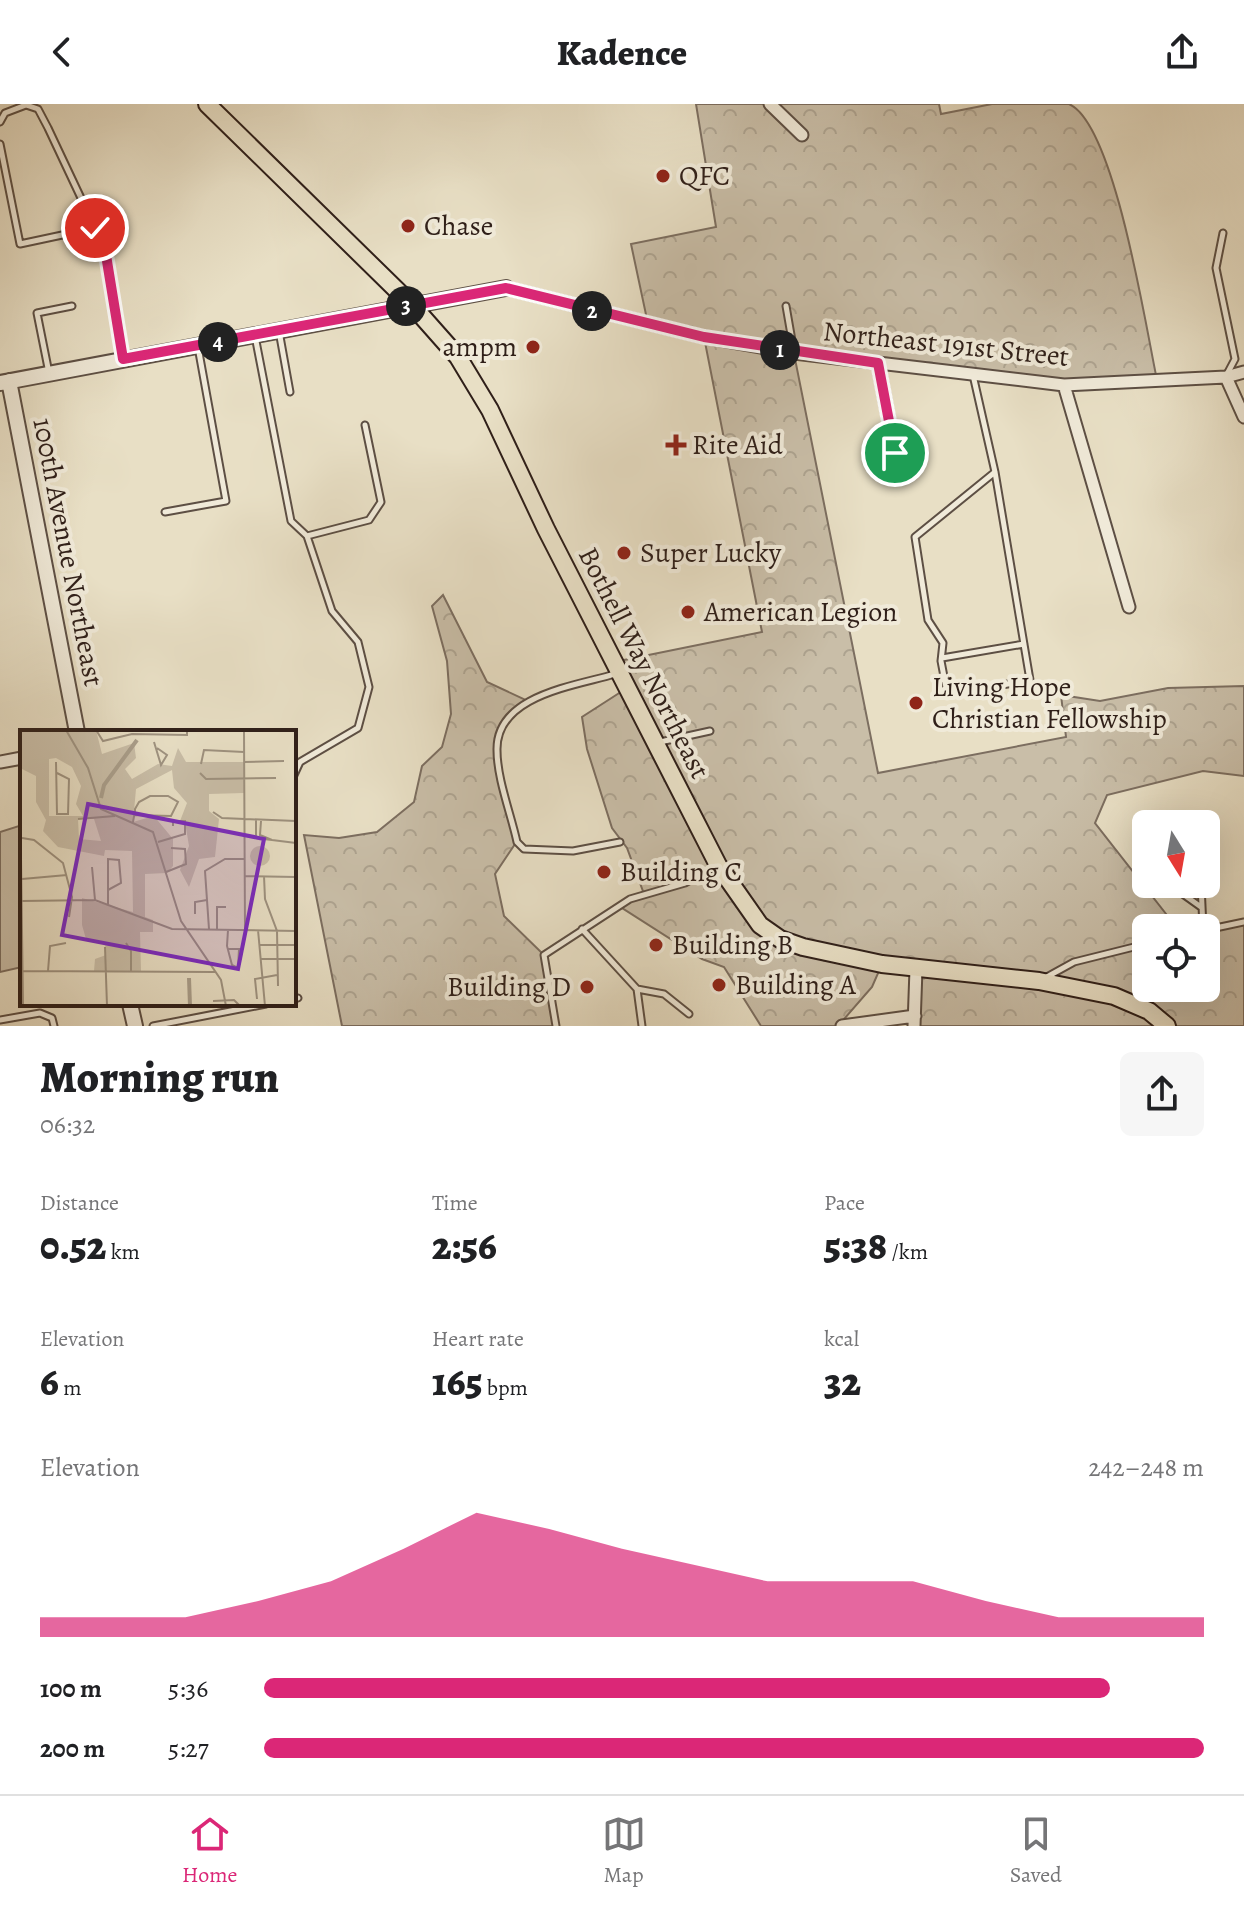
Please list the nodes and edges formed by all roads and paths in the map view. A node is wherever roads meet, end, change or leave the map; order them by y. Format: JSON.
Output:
{"nodes":[{"id":1,"x":207,"y":104,"type":"edge"},
{"id":2,"x":770,"y":104,"type":"edge"},
{"id":3,"x":0,"y":122,"type":"edge"},
{"id":4,"x":802,"y":135,"type":"dead end"},
{"id":5,"x":0,"y":144,"type":"edge"},
{"id":6,"x":95,"y":228,"type":"junction"},
{"id":7,"x":1223,"y":233,"type":"dead end"},
{"id":8,"x":506,"y":288,"type":"joint"},
{"id":9,"x":412,"y":305,"type":"junction"},
{"id":10,"x":72,"y":306,"type":"dead end"},
{"id":11,"x":786,"y":306,"type":"dead end"},
{"id":12,"x":279,"y":330,"type":"junction"},
{"id":13,"x":255,"y":335,"type":"junction"},
{"id":14,"x":197,"y":346,"type":"junction"},
{"id":15,"x":794,"y":353,"type":"junction"},
{"id":16,"x":123,"y":359,"type":"junction"},
{"id":17,"x":878,"y":363,"type":"junction"},
{"id":18,"x":1244,"y":372,"type":"edge"},
{"id":19,"x":49,"y":374,"type":"junction"},
{"id":20,"x":972,"y":374,"type":"junction"},
{"id":21,"x":1226,"y":377,"type":"junction"},
{"id":22,"x":4,"y":382,"type":"edge"},
{"id":23,"x":1064,"y":385,"type":"junction"},
{"id":24,"x":290,"y":392,"type":"dead end"},
{"id":25,"x":1244,"y":417,"type":"edge"},
{"id":26,"x":365,"y":425,"type":"dead end"},
{"id":27,"x":895,"y":453,"type":"dead end"},
{"id":28,"x":995,"y":472,"type":"junction"},
{"id":29,"x":165,"y":512,"type":"dead end"},
{"id":30,"x":307,"y":536,"type":"junction"},
{"id":31,"x":1129,"y":607,"type":"dead end"},
{"id":32,"x":1024,"y":644,"type":"junction"},
{"id":33,"x":942,"y":658,"type":"junction"},
{"id":34,"x":619,"y":673,"type":"junction"},
{"id":35,"x":77,"y":730,"type":"edge"},
{"id":36,"x":710,"y":731,"type":"dead end"},
{"id":37,"x":656,"y":743,"type":"junction"},
{"id":38,"x":20,"y":758,"type":"edge"},
{"id":39,"x":0,"y":762,"type":"edge"},
{"id":40,"x":296,"y":771,"type":"edge"},
{"id":41,"x":620,"y":842,"type":"dead end"},
{"id":42,"x":718,"y":865,"type":"junction"},
{"id":43,"x":1189,"y":898,"type":"edge"},
{"id":44,"x":1202,"y":898,"type":"edge"},
{"id":45,"x":1202,"y":907,"type":"junction"},
{"id":46,"x":1203,"y":914,"type":"edge"},
{"id":47,"x":1244,"y":922,"type":"edge"},
{"id":48,"x":1220,"y":926,"type":"edge"},
{"id":49,"x":582,"y":929,"type":"junction"},
{"id":50,"x":1132,"y":948,"type":"edge"},
{"id":51,"x":916,"y":969,"type":"junction"},
{"id":52,"x":1039,"y":981,"type":"junction"},
{"id":53,"x":637,"y":989,"type":"junction"},
{"id":54,"x":130,"y":1006,"type":"edge"},
{"id":55,"x":256,"y":1006,"type":"edge"},
{"id":56,"x":689,"y":1014,"type":"dead end"},
{"id":57,"x":0,"y":1020,"type":"edge"},
{"id":58,"x":914,"y":1021,"type":"edge"},
{"id":59,"x":54,"y":1026,"type":"edge"},
{"id":60,"x":135,"y":1026,"type":"edge"},
{"id":61,"x":153,"y":1026,"type":"edge"},
{"id":62,"x":556,"y":1026,"type":"edge"},
{"id":63,"x":642,"y":1026,"type":"edge"},
{"id":64,"x":842,"y":1026,"type":"edge"},
{"id":65,"x":1167,"y":1026,"type":"edge"}],
"edges":[{"from":1,"to":9,"type":"main road","name":"Bothell Way Northeast"},
{"from":2,"to":4,"type":"street"},
{"from":3,"to":6,"type":"lane"},
{"from":5,"to":6,"type":"lane"},
{"from":6,"to":16,"type":"lane"},
{"from":7,"to":21,"type":"lane"},
{"from":8,"to":9,"type":"street","name":"Northeast 191st Street"},
{"from":8,"to":15,"type":"street","name":"Northeast 191st Street"},
{"from":9,"to":12,"type":"street","name":"Northeast 191st Street"},
{"from":9,"to":34,"type":"main road","name":"Bothell Way Northeast"},
{"from":10,"to":19,"type":"lane"},
{"from":11,"to":15,"type":"lane"},
{"from":12,"to":13,"type":"street","name":"Northeast 191st Street"},
{"from":12,"to":24,"type":"lane"},
{"from":13,"to":14,"type":"street","name":"Northeast 191st Street"},
{"from":13,"to":30,"type":"lane"},
{"from":14,"to":16,"type":"street","name":"Northeast 191st Street"},
{"from":14,"to":29,"type":"lane"},
{"from":15,"to":17,"type":"street","name":"Northeast 191st Street"},
{"from":16,"to":19,"type":"street","name":"Northeast 191st Street"},
{"from":17,"to":20,"type":"street","name":"Northeast 191st Street"},
{"from":17,"to":27,"type":"street"},
{"from":18,"to":21,"type":"street","name":"Northeast 191st Street"},
{"from":19,"to":22,"type":"street","name":"Northeast 191st Street"},
{"from":20,"to":23,"type":"street","name":"Northeast 191st Street"},
{"from":20,"to":28,"type":"lane"},
{"from":21,"to":23,"type":"street","name":"Northeast 191st Street"},
{"from":21,"to":25,"type":"street"},
{"from":22,"to":35,"type":"street","name":"100th Avenue Northeast"},
{"from":23,"to":31,"type":"street"},
{"from":26,"to":30,"type":"lane"},
{"from":28,"to":32,"type":"lane"},
{"from":28,"to":33,"type":"lane"},
{"from":30,"to":40,"type":"lane"},
{"from":32,"to":33,"type":"lane"},
{"from":32,"to":33,"type":"lane"},
{"from":34,"to":37,"type":"main road","name":"Bothell Way Northeast"},
{"from":34,"to":41,"type":"lane"},
{"from":36,"to":37,"type":"lane"},
{"from":37,"to":42,"type":"main road","name":"Bothell Way Northeast"},
{"from":38,"to":39,"type":"street"},
{"from":42,"to":49,"type":"lane"},
{"from":42,"to":51,"type":"main road","name":"Bothell Way Northeast"},
{"from":43,"to":45,"type":"lane"},
{"from":44,"to":45,"type":"lane"},
{"from":45,"to":46,"type":"lane"},
{"from":47,"to":48,"type":"lane"},
{"from":49,"to":53,"type":"lane"},
{"from":49,"to":62,"type":"lane"},
{"from":50,"to":52,"type":"lane"},
{"from":51,"to":52,"type":"main road","name":"Bothell Way Northeast"},
{"from":51,"to":58,"type":"street"},
{"from":52,"to":65,"type":"main road","name":"Bothell Way Northeast"},
{"from":53,"to":56,"type":"lane"},
{"from":53,"to":63,"type":"lane"},
{"from":54,"to":60,"type":"street"},
{"from":55,"to":61,"type":"lane"},
{"from":57,"to":59,"type":"lane"},
{"from":58,"to":64,"type":"street"}]}
